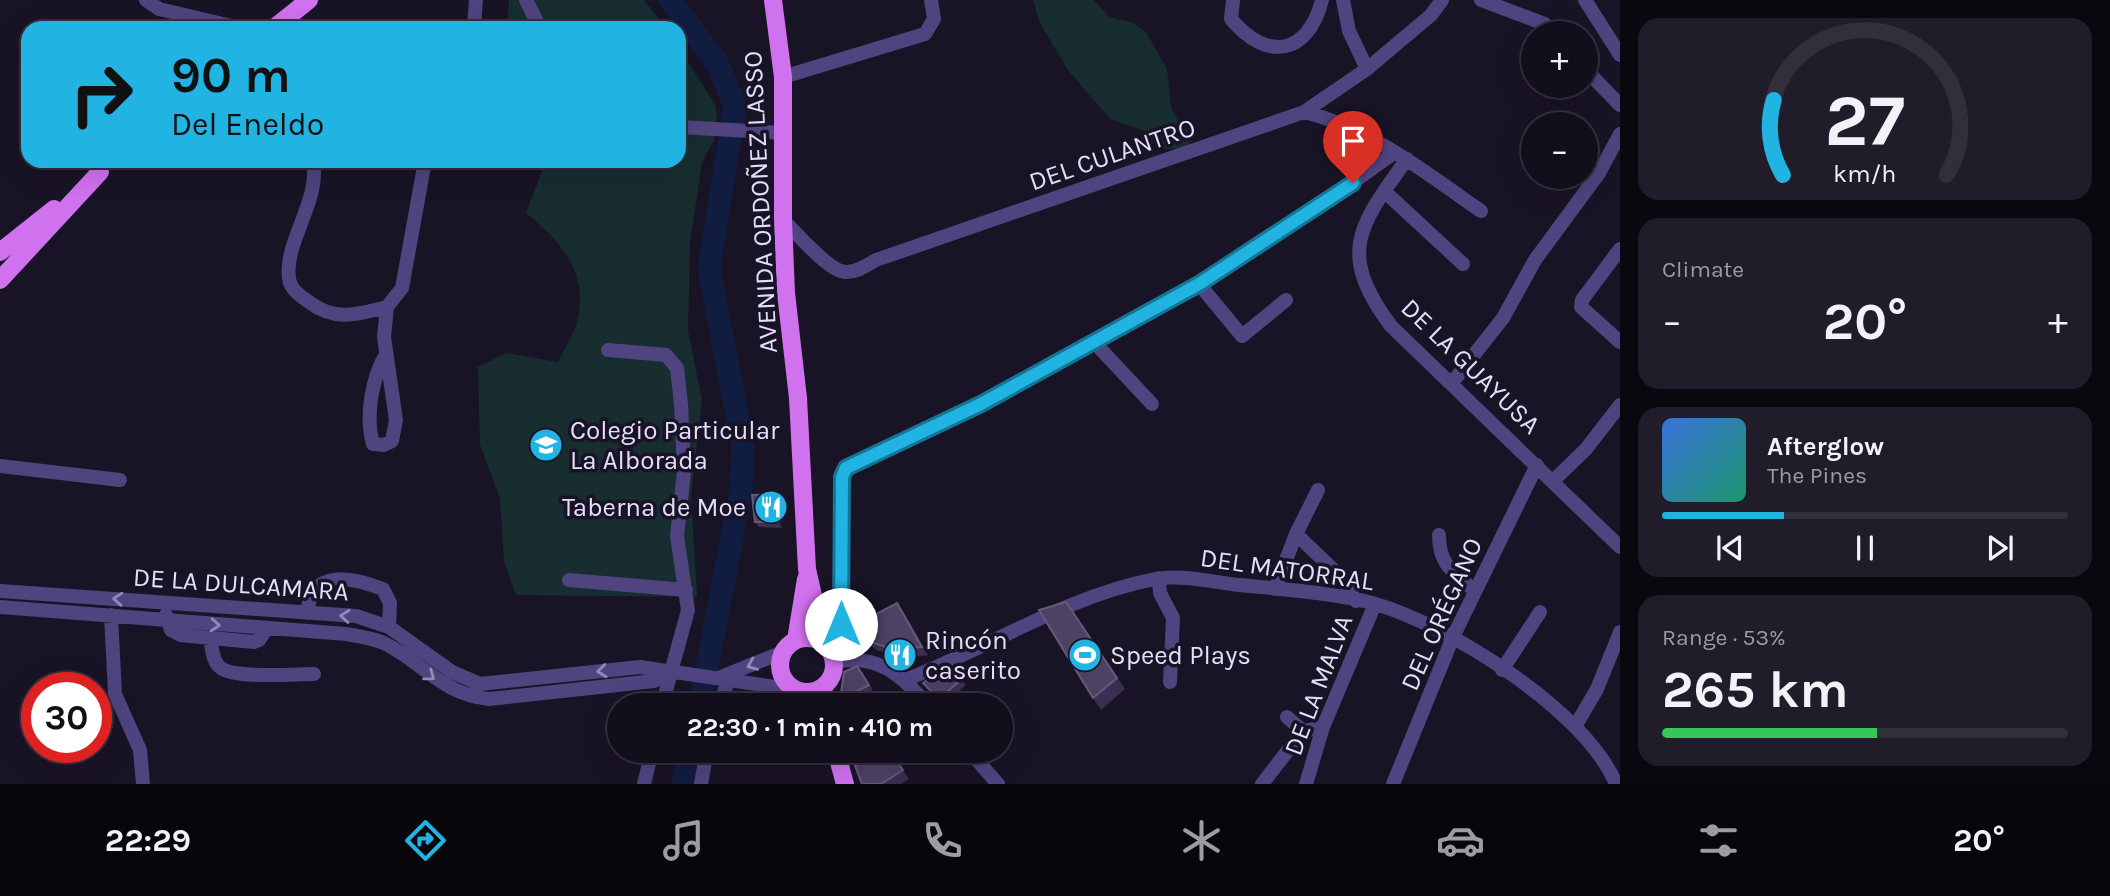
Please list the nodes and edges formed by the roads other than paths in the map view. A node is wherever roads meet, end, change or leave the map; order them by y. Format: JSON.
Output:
{"nodes":[{"id":1,"x":146,"y":0,"type":"edge"},
{"id":2,"x":309,"y":0,"type":"edge"},
{"id":3,"x":476,"y":0,"type":"edge"},
{"id":4,"x":526,"y":0,"type":"edge"},
{"id":5,"x":773,"y":0,"type":"edge"},
{"id":6,"x":931,"y":0,"type":"edge"},
{"id":7,"x":1233,"y":0,"type":"edge"},
{"id":8,"x":1322,"y":0,"type":"edge"},
{"id":9,"x":1343,"y":0,"type":"edge"},
{"id":10,"x":1442,"y":0,"type":"edge"},
{"id":11,"x":1481,"y":0,"type":"edge"},
{"id":12,"x":1585,"y":0,"type":"edge"},
{"id":13,"x":158,"y":5,"type":"edge"},
{"id":14,"x":286,"y":19,"type":"edge"},
{"id":15,"x":215,"y":21,"type":"edge"},
{"id":16,"x":474,"y":21,"type":"edge"},
{"id":17,"x":536,"y":21,"type":"edge"},
{"id":18,"x":1537,"y":21,"type":"edge"},
{"id":19,"x":1620,"y":55,"type":"edge"},
{"id":20,"x":1367,"y":69,"type":"junction"},
{"id":21,"x":783,"y":77,"type":"junction"},
{"id":22,"x":1598,"y":82,"type":"edge"},
{"id":23,"x":1620,"y":105,"type":"edge"},
{"id":24,"x":1304,"y":112,"type":"junction"},
{"id":25,"x":686,"y":127,"type":"edge"},
{"id":26,"x":784,"y":132,"type":"junction"},
{"id":27,"x":1620,"y":134,"type":"edge"},
{"id":28,"x":1401,"y":156,"type":"junction"},
{"id":29,"x":106,"y":168,"type":"edge"},
{"id":30,"x":106,"y":168,"type":"edge"},
{"id":31,"x":312,"y":168,"type":"edge"},
{"id":32,"x":424,"y":168,"type":"edge"},
{"id":33,"x":1384,"y":191,"type":"junction"},
{"id":34,"x":1481,"y":211,"type":"dead end"},
{"id":35,"x":783,"y":220,"type":"junction"},
{"id":36,"x":1620,"y":249,"type":"edge"},
{"id":37,"x":0,"y":252,"type":"edge"},
{"id":38,"x":1463,"y":264,"type":"dead end"},
{"id":39,"x":0,"y":280,"type":"edge"},
{"id":40,"x":1199,"y":284,"type":"junction"},
{"id":41,"x":1286,"y":300,"type":"dead end"},
{"id":42,"x":387,"y":307,"type":"junction"},
{"id":43,"x":1093,"y":341,"type":"junction"},
{"id":44,"x":1620,"y":342,"type":"edge"},
{"id":45,"x":608,"y":351,"type":"dead end"},
{"id":46,"x":386,"y":354,"type":"junction"},
{"id":47,"x":1451,"y":384,"type":"junction"},
{"id":48,"x":1152,"y":404,"type":"dead end"},
{"id":49,"x":1620,"y":405,"type":"edge"},
{"id":50,"x":1537,"y":465,"type":"junction"},
{"id":51,"x":0,"y":467,"type":"edge"},
{"id":52,"x":120,"y":480,"type":"dead end"},
{"id":53,"x":1553,"y":481,"type":"junction"},
{"id":54,"x":1318,"y":490,"type":"dead end"},
{"id":55,"x":1296,"y":534,"type":"junction"},
{"id":56,"x":1439,"y":535,"type":"dead end"},
{"id":57,"x":1620,"y":547,"type":"edge"},
{"id":58,"x":807,"y":569,"type":"junction"},
{"id":59,"x":1159,"y":578,"type":"junction"},
{"id":60,"x":569,"y":580,"type":"dead end"},
{"id":61,"x":1275,"y":589,"type":"junction"},
{"id":62,"x":0,"y":590,"type":"edge"},
{"id":63,"x":686,"y":590,"type":"junction"},
{"id":64,"x":1475,"y":591,"type":"junction"},
{"id":65,"x":1356,"y":601,"type":"junction"},
{"id":66,"x":166,"y":603,"type":"junction"},
{"id":67,"x":1375,"y":604,"type":"junction"},
{"id":68,"x":0,"y":607,"type":"edge"},
{"id":69,"x":1540,"y":612,"type":"dead end"},
{"id":70,"x":307,"y":613,"type":"junction"},
{"id":71,"x":111,"y":615,"type":"junction"},
{"id":72,"x":166,"y":621,"type":"junction"},
{"id":73,"x":389,"y":627,"type":"junction"},
{"id":74,"x":267,"y":628,"type":"junction"},
{"id":75,"x":1620,"y":632,"type":"edge"},
{"id":76,"x":1453,"y":637,"type":"junction"},
{"id":77,"x":210,"y":638,"type":"junction"},
{"id":78,"x":789,"y":646,"type":"junction"},
{"id":79,"x":829,"y":652,"type":"junction"},
{"id":80,"x":1502,"y":670,"type":"junction"},
{"id":81,"x":314,"y":674,"type":"dead end"},
{"id":82,"x":672,"y":674,"type":"junction"},
{"id":83,"x":722,"y":678,"type":"junction"},
{"id":84,"x":905,"y":680,"type":"junction"},
{"id":85,"x":1170,"y":682,"type":"dead end"},
{"id":86,"x":825,"y":685,"type":"junction"},
{"id":87,"x":666,"y":693,"type":"edge"},
{"id":88,"x":721,"y":693,"type":"edge"},
{"id":89,"x":793,"y":693,"type":"edge"},
{"id":90,"x":801,"y":693,"type":"edge"},
{"id":91,"x":808,"y":693,"type":"edge"},
{"id":92,"x":826,"y":693,"type":"edge"},
{"id":93,"x":917,"y":693,"type":"edge"},
{"id":94,"x":1287,"y":717,"type":"dead end"},
{"id":95,"x":1576,"y":725,"type":"junction"},
{"id":96,"x":1323,"y":727,"type":"junction"},
{"id":97,"x":1303,"y":731,"type":"junction"},
{"id":98,"x":649,"y":763,"type":"edge"},
{"id":99,"x":705,"y":763,"type":"edge"},
{"id":100,"x":839,"y":763,"type":"edge"},
{"id":101,"x":980,"y":763,"type":"edge"},
{"id":102,"x":1616,"y":782,"type":"edge"},
{"id":103,"x":143,"y":784,"type":"edge"},
{"id":104,"x":644,"y":784,"type":"edge"},
{"id":105,"x":701,"y":784,"type":"edge"},
{"id":106,"x":845,"y":784,"type":"edge"},
{"id":107,"x":998,"y":784,"type":"edge"},
{"id":108,"x":1262,"y":784,"type":"edge"},
{"id":109,"x":1306,"y":784,"type":"edge"},
{"id":110,"x":1393,"y":784,"type":"edge"}],
"edges":[{"from":1,"to":13,"type":"street"},
{"from":2,"to":14,"type":"main road"},
{"from":3,"to":16,"type":"street"},
{"from":4,"to":17,"type":"street"},
{"from":5,"to":21,"type":"main road","name":"AVENIDA ORDOÑEZ LASSO"},
{"from":6,"to":21,"type":"street"},
{"from":7,"to":8,"type":"street"},
{"from":9,"to":20,"type":"street"},
{"from":10,"to":20,"type":"street","name":"DEL CULANTRO"},
{"from":11,"to":18,"type":"street"},
{"from":12,"to":19,"type":"street"},
{"from":13,"to":15,"type":"street"},
{"from":20,"to":24,"type":"street","name":"DEL CULANTRO"},
{"from":21,"to":26,"type":"main road","name":"AVENIDA ORDOÑEZ LASSO"},
{"from":22,"to":23,"type":"street"},
{"from":24,"to":28,"type":"street"},
{"from":24,"to":35,"type":"street","name":"DEL CULANTRO"},
{"from":25,"to":26,"type":"street"},
{"from":26,"to":35,"type":"main road","name":"AVENIDA ORDOÑEZ LASSO"},
{"from":27,"to":47,"type":"street"},
{"from":28,"to":33,"type":"street","name":"DE LA GUAYUSA"},
{"from":28,"to":34,"type":"street"},
{"from":28,"to":40,"type":"street"},
{"from":29,"to":37,"type":"main road"},
{"from":30,"to":39,"type":"main road"},
{"from":31,"to":42,"type":"street"},
{"from":32,"to":42,"type":"street"},
{"from":33,"to":38,"type":"street"},
{"from":33,"to":47,"type":"street","name":"DE LA GUAYUSA"},
{"from":35,"to":58,"type":"main road","name":"AVENIDA ORDOÑEZ LASSO"},
{"from":36,"to":44,"type":"street"},
{"from":40,"to":41,"type":"street"},
{"from":40,"to":43,"type":"street"},
{"from":42,"to":46,"type":"street"},
{"from":43,"to":48,"type":"street"},
{"from":43,"to":79,"type":"street"},
{"from":45,"to":63,"type":"street"},
{"from":46,"to":46,"type":"street"},
{"from":47,"to":50,"type":"street","name":"DE LA GUAYUSA"},
{"from":49,"to":53,"type":"street"},
{"from":50,"to":53,"type":"street","name":"DE LA GUAYUSA"},
{"from":50,"to":64,"type":"street","name":"DEL ORÉGANO"},
{"from":51,"to":52,"type":"street"},
{"from":53,"to":57,"type":"street","name":"DE LA GUAYUSA"},
{"from":54,"to":55,"type":"street"},
{"from":55,"to":61,"type":"street"},
{"from":55,"to":65,"type":"street"},
{"from":56,"to":64,"type":"street"},
{"from":58,"to":78,"type":"main road","name":"AVENIDA ORDOÑEZ LASSO"},
{"from":58,"to":79,"type":"main road","name":"AVENIDA ORDOÑEZ LASSO"},
{"from":59,"to":61,"type":"street","name":"DEL MATORRAL"},
{"from":59,"to":84,"type":"street","name":"DEL MATORRAL"},
{"from":59,"to":85,"type":"street"},
{"from":60,"to":63,"type":"street"},
{"from":61,"to":65,"type":"street","name":"DEL MATORRAL"},
{"from":66,"to":62,"type":"street","name":"DE LA DULCAMARA","one_way":true},
{"from":63,"to":82,"type":"street"},
{"from":64,"to":76,"type":"street","name":"DEL ORÉGANO"},
{"from":65,"to":67,"type":"street","name":"DEL MATORRAL"},
{"from":66,"to":70,"type":"street","name":"DE LA DULCAMARA"},
{"from":66,"to":72,"type":"street"},
{"from":67,"to":76,"type":"street","name":"DEL MATORRAL"},
{"from":67,"to":96,"type":"street","name":"DE LA MALVA"},
{"from":68,"to":71,"type":"street","name":"DE LA DULCAMARA"},
{"from":69,"to":80,"type":"street"},
{"from":73,"to":70,"type":"street","name":"DE LA DULCAMARA","one_way":true},
{"from":70,"to":73,"type":"street"},
{"from":71,"to":72,"type":"street","name":"DE LA DULCAMARA"},
{"from":71,"to":103,"type":"street"},
{"from":72,"to":74,"type":"street","name":"DE LA DULCAMARA","one_way":true},
{"from":72,"to":77,"type":"street"},
{"from":82,"to":73,"type":"street","name":"DE LA DULCAMARA","one_way":true},
{"from":74,"to":77,"type":"street"},
{"from":74,"to":82,"type":"street","name":"DE LA DULCAMARA","one_way":true},
{"from":75,"to":95,"type":"street"},
{"from":76,"to":80,"type":"street","name":"DEL MATORRAL"},
{"from":76,"to":110,"type":"street","name":"DEL ORÉGANO"},
{"from":77,"to":81,"type":"street"},
{"from":78,"to":79,"type":"main road"},
{"from":78,"to":83,"type":"street","name":"DE LA DULCAMARA","one_way":true},
{"from":78,"to":90,"type":"main road"},
{"from":79,"to":84,"type":"street"},
{"from":79,"to":86,"type":"main road"},
{"from":80,"to":95,"type":"street","name":"DEL MATORRAL"},
{"from":82,"to":83,"type":"street","name":"DE LA DULCAMARA"},
{"from":82,"to":87,"type":"street"},
{"from":83,"to":88,"type":"street"},
{"from":83,"to":89,"type":"street","name":"DE LA DULCAMARA"},
{"from":84,"to":93,"type":"street"},
{"from":86,"to":91,"type":"main road"},
{"from":86,"to":92,"type":"main road"},
{"from":94,"to":97,"type":"street"},
{"from":95,"to":102,"type":"street","name":"DEL MATORRAL"},
{"from":96,"to":97,"type":"street"},
{"from":96,"to":109,"type":"street","name":"DE LA MALVA"},
{"from":97,"to":108,"type":"street"},
{"from":98,"to":104,"type":"street"},
{"from":99,"to":105,"type":"street"},
{"from":100,"to":106,"type":"main road"},
{"from":101,"to":107,"type":"street"}]}
